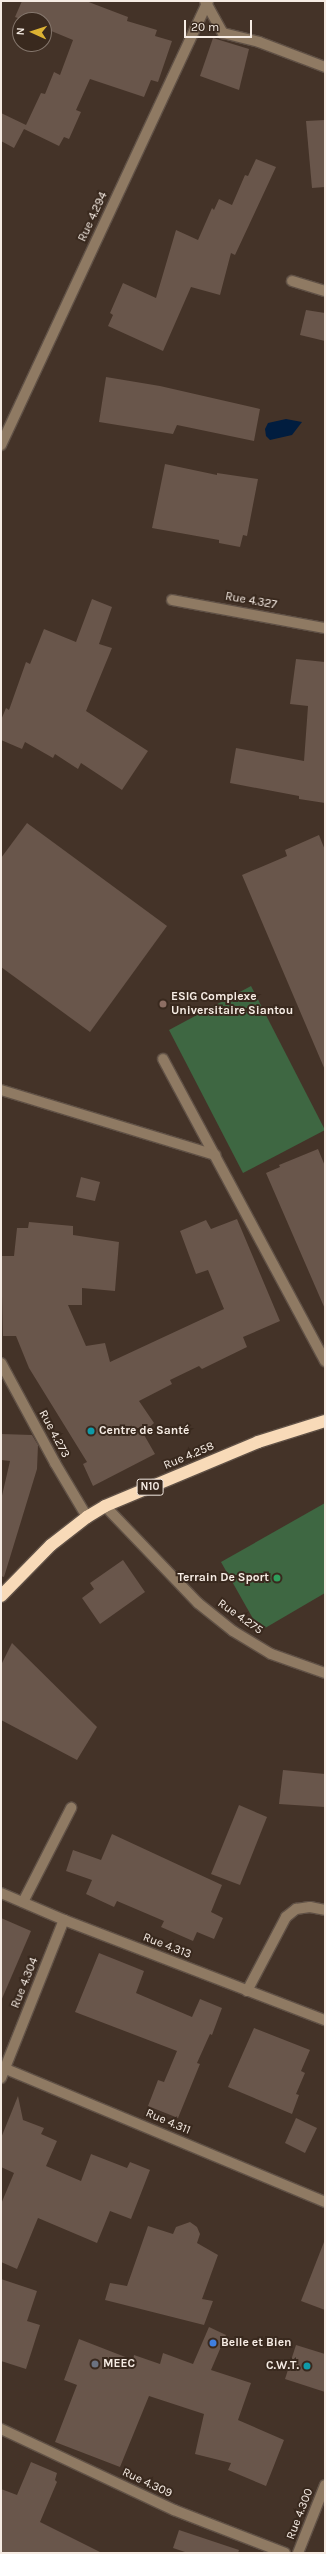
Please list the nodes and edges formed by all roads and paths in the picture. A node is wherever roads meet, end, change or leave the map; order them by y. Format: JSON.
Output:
{"nodes":[{"id":1,"x":206,"y":2,"type":"edge"},
{"id":2,"x":325,"y":67,"type":"edge"},
{"id":3,"x":292,"y":282,"type":"dead end"},
{"id":4,"x":325,"y":291,"type":"edge"},
{"id":5,"x":1,"y":445,"type":"edge"},
{"id":6,"x":172,"y":600,"type":"dead end"},
{"id":7,"x":325,"y":628,"type":"edge"},
{"id":8,"x":163,"y":1059,"type":"dead end"},
{"id":9,"x":1,"y":1090,"type":"edge"},
{"id":10,"x":215,"y":1155,"type":"junction"},
{"id":11,"x":325,"y":1361,"type":"edge"},
{"id":12,"x":1,"y":1363,"type":"edge"},
{"id":13,"x":325,"y":1421,"type":"edge"},
{"id":14,"x":105,"y":1506,"type":"junction"},
{"id":15,"x":87,"y":1517,"type":"junction"},
{"id":16,"x":1,"y":1596,"type":"edge"},
{"id":17,"x":325,"y":1673,"type":"edge"},
{"id":18,"x":71,"y":1808,"type":"dead end"},
{"id":19,"x":1,"y":1893,"type":"edge"},
{"id":20,"x":23,"y":1902,"type":"junction"},
{"id":21,"x":325,"y":1910,"type":"edge"},
{"id":22,"x":64,"y":1920,"type":"junction"},
{"id":23,"x":246,"y":1991,"type":"junction"},
{"id":24,"x":325,"y":2020,"type":"edge"},
{"id":25,"x":2,"y":2071,"type":"edge"},
{"id":26,"x":325,"y":2202,"type":"edge"},
{"id":27,"x":1,"y":2430,"type":"edge"},
{"id":28,"x":325,"y":2485,"type":"edge"},
{"id":29,"x":285,"y":2553,"type":"edge"},
{"id":30,"x":298,"y":2553,"type":"edge"}],
"edges":[{"from":1,"to":2,"type":"street"},
{"from":1,"to":5,"type":"street","name":"Rue 4.294"},
{"from":3,"to":4,"type":"street"},
{"from":6,"to":7,"type":"street","name":"Rue 4.327"},
{"from":8,"to":10,"type":"street"},
{"from":9,"to":10,"type":"street"},
{"from":10,"to":11,"type":"street"},
{"from":12,"to":15,"type":"street","name":"Rue 4.273"},
{"from":13,"to":14,"type":"highway","name":"Rue 4.258","number":"N10"},
{"from":14,"to":15,"type":"highway","name":"Rue 4.258","number":"N10"},
{"from":14,"to":17,"type":"street","name":"Rue 4.275"},
{"from":15,"to":16,"type":"highway","name":"Rue 4.258","number":"N10"},
{"from":18,"to":20,"type":"street"},
{"from":19,"to":20,"type":"street","name":"Rue 4.313"},
{"from":20,"to":22,"type":"street","name":"Rue 4.313"},
{"from":21,"to":23,"type":"street"},
{"from":22,"to":23,"type":"street","name":"Rue 4.313"},
{"from":22,"to":25,"type":"street","name":"Rue 4.304"},
{"from":23,"to":24,"type":"street","name":"Rue 4.313"},
{"from":25,"to":26,"type":"street","name":"Rue 4.311"},
{"from":27,"to":29,"type":"street","name":"Rue 4.309"},
{"from":28,"to":30,"type":"street","name":"Rue 4.300"}]}
